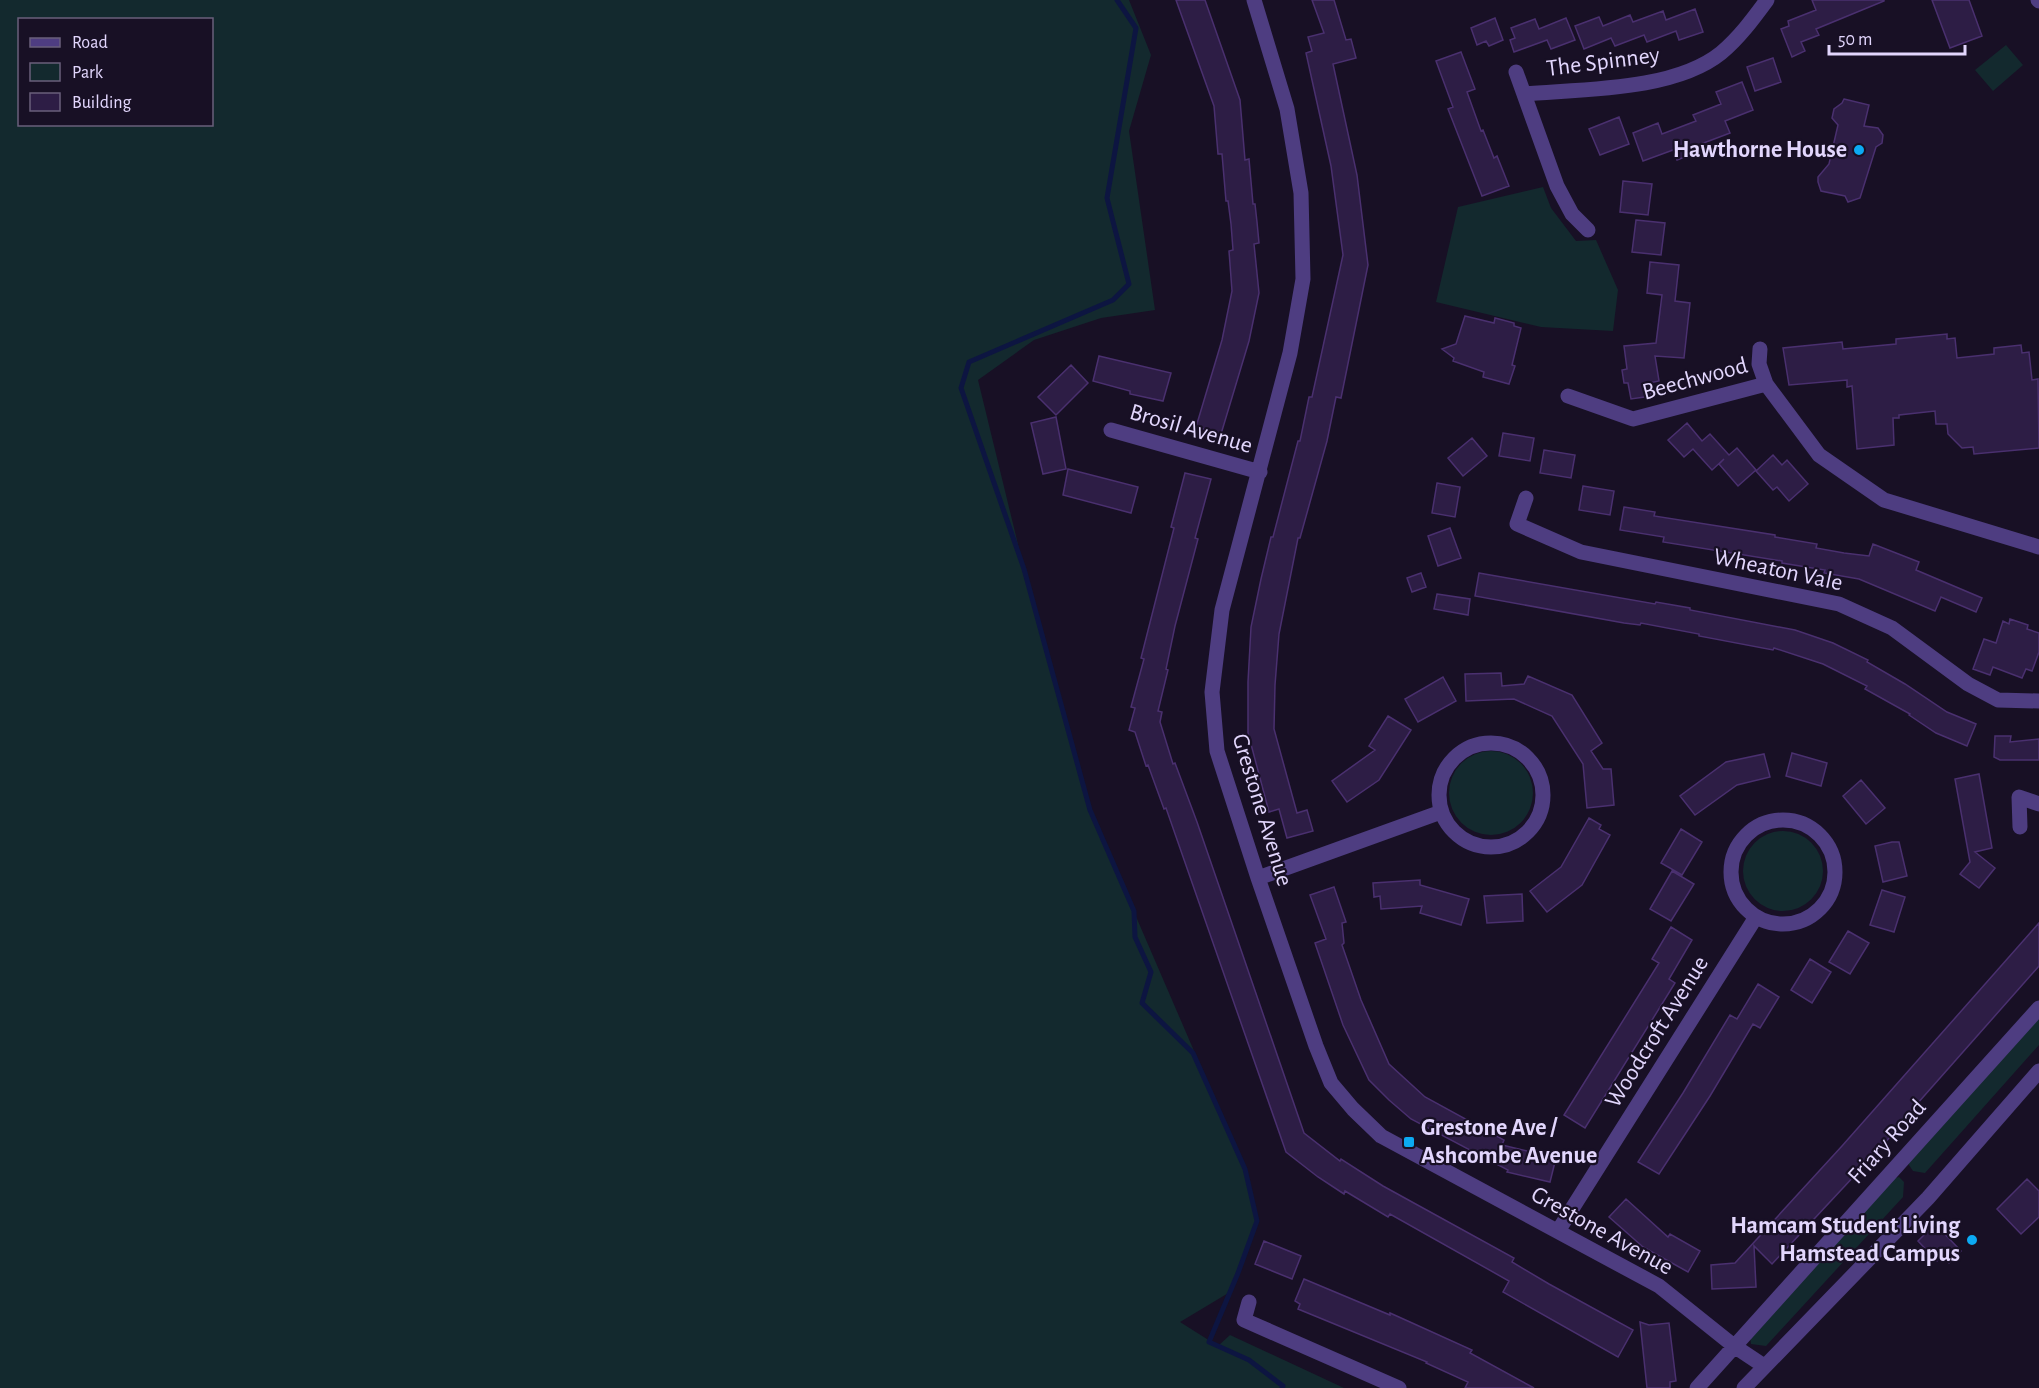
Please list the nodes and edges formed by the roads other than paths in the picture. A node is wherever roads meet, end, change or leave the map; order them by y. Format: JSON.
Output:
{"nodes":[{"id":1,"x":1254,"y":0,"type":"edge"},
{"id":2,"x":1767,"y":0,"type":"edge"},
{"id":3,"x":1516,"y":72,"type":"dead end"},
{"id":4,"x":1524,"y":94,"type":"junction"},
{"id":5,"x":1588,"y":230,"type":"dead end"},
{"id":6,"x":1760,"y":349,"type":"dead end"},
{"id":7,"x":1766,"y":384,"type":"junction"},
{"id":8,"x":1568,"y":396,"type":"dead end"},
{"id":9,"x":1111,"y":430,"type":"dead end"},
{"id":10,"x":1260,"y":472,"type":"junction"},
{"id":11,"x":1526,"y":498,"type":"dead end"},
{"id":12,"x":2039,"y":547,"type":"edge"},
{"id":13,"x":2039,"y":701,"type":"edge"},
{"id":14,"x":2039,"y":804,"type":"edge"},
{"id":15,"x":1441,"y":812,"type":"junction"},
{"id":16,"x":2020,"y":827,"type":"dead end"},
{"id":17,"x":1258,"y":878,"type":"junction"},
{"id":18,"x":1756,"y":917,"type":"junction"},
{"id":19,"x":2039,"y":1008,"type":"edge"},
{"id":20,"x":2039,"y":1071,"type":"edge"},
{"id":21,"x":1558,"y":1231,"type":"junction"},
{"id":22,"x":1249,"y":1302,"type":"dead end"},
{"id":23,"x":1734,"y":1346,"type":"junction"},
{"id":24,"x":1764,"y":1366,"type":"junction"},
{"id":25,"x":1399,"y":1388,"type":"edge"},
{"id":26,"x":1697,"y":1388,"type":"edge"},
{"id":27,"x":1744,"y":1388,"type":"edge"}],
"edges":[{"from":1,"to":10,"type":"street","name":"Grestone Avenue"},
{"from":2,"to":4,"type":"street","name":"The Spinney"},
{"from":3,"to":4,"type":"street","name":"The Spinney"},
{"from":4,"to":5,"type":"street","name":"The Spinney"},
{"from":6,"to":7,"type":"street"},
{"from":7,"to":8,"type":"street","name":"Beechwood"},
{"from":7,"to":12,"type":"street"},
{"from":9,"to":10,"type":"street","name":"Brosil Avenue"},
{"from":10,"to":17,"type":"street","name":"Grestone Avenue"},
{"from":11,"to":13,"type":"street","name":"Wheaton Vale"},
{"from":14,"to":16,"type":"street"},
{"from":15,"to":15,"type":"street"},
{"from":15,"to":17,"type":"street"},
{"from":17,"to":21,"type":"street","name":"Grestone Avenue"},
{"from":18,"to":18,"type":"street"},
{"from":18,"to":21,"type":"street","name":"Woodcroft Avenue"},
{"from":19,"to":23,"type":"street","name":"Friary Road"},
{"from":20,"to":24,"type":"street"},
{"from":21,"to":23,"type":"street","name":"Grestone Avenue"},
{"from":22,"to":25,"type":"street"},
{"from":23,"to":24,"type":"street","name":"Grestone Avenue"},
{"from":23,"to":26,"type":"street","name":"Friary Road"},
{"from":24,"to":27,"type":"street"}]}
